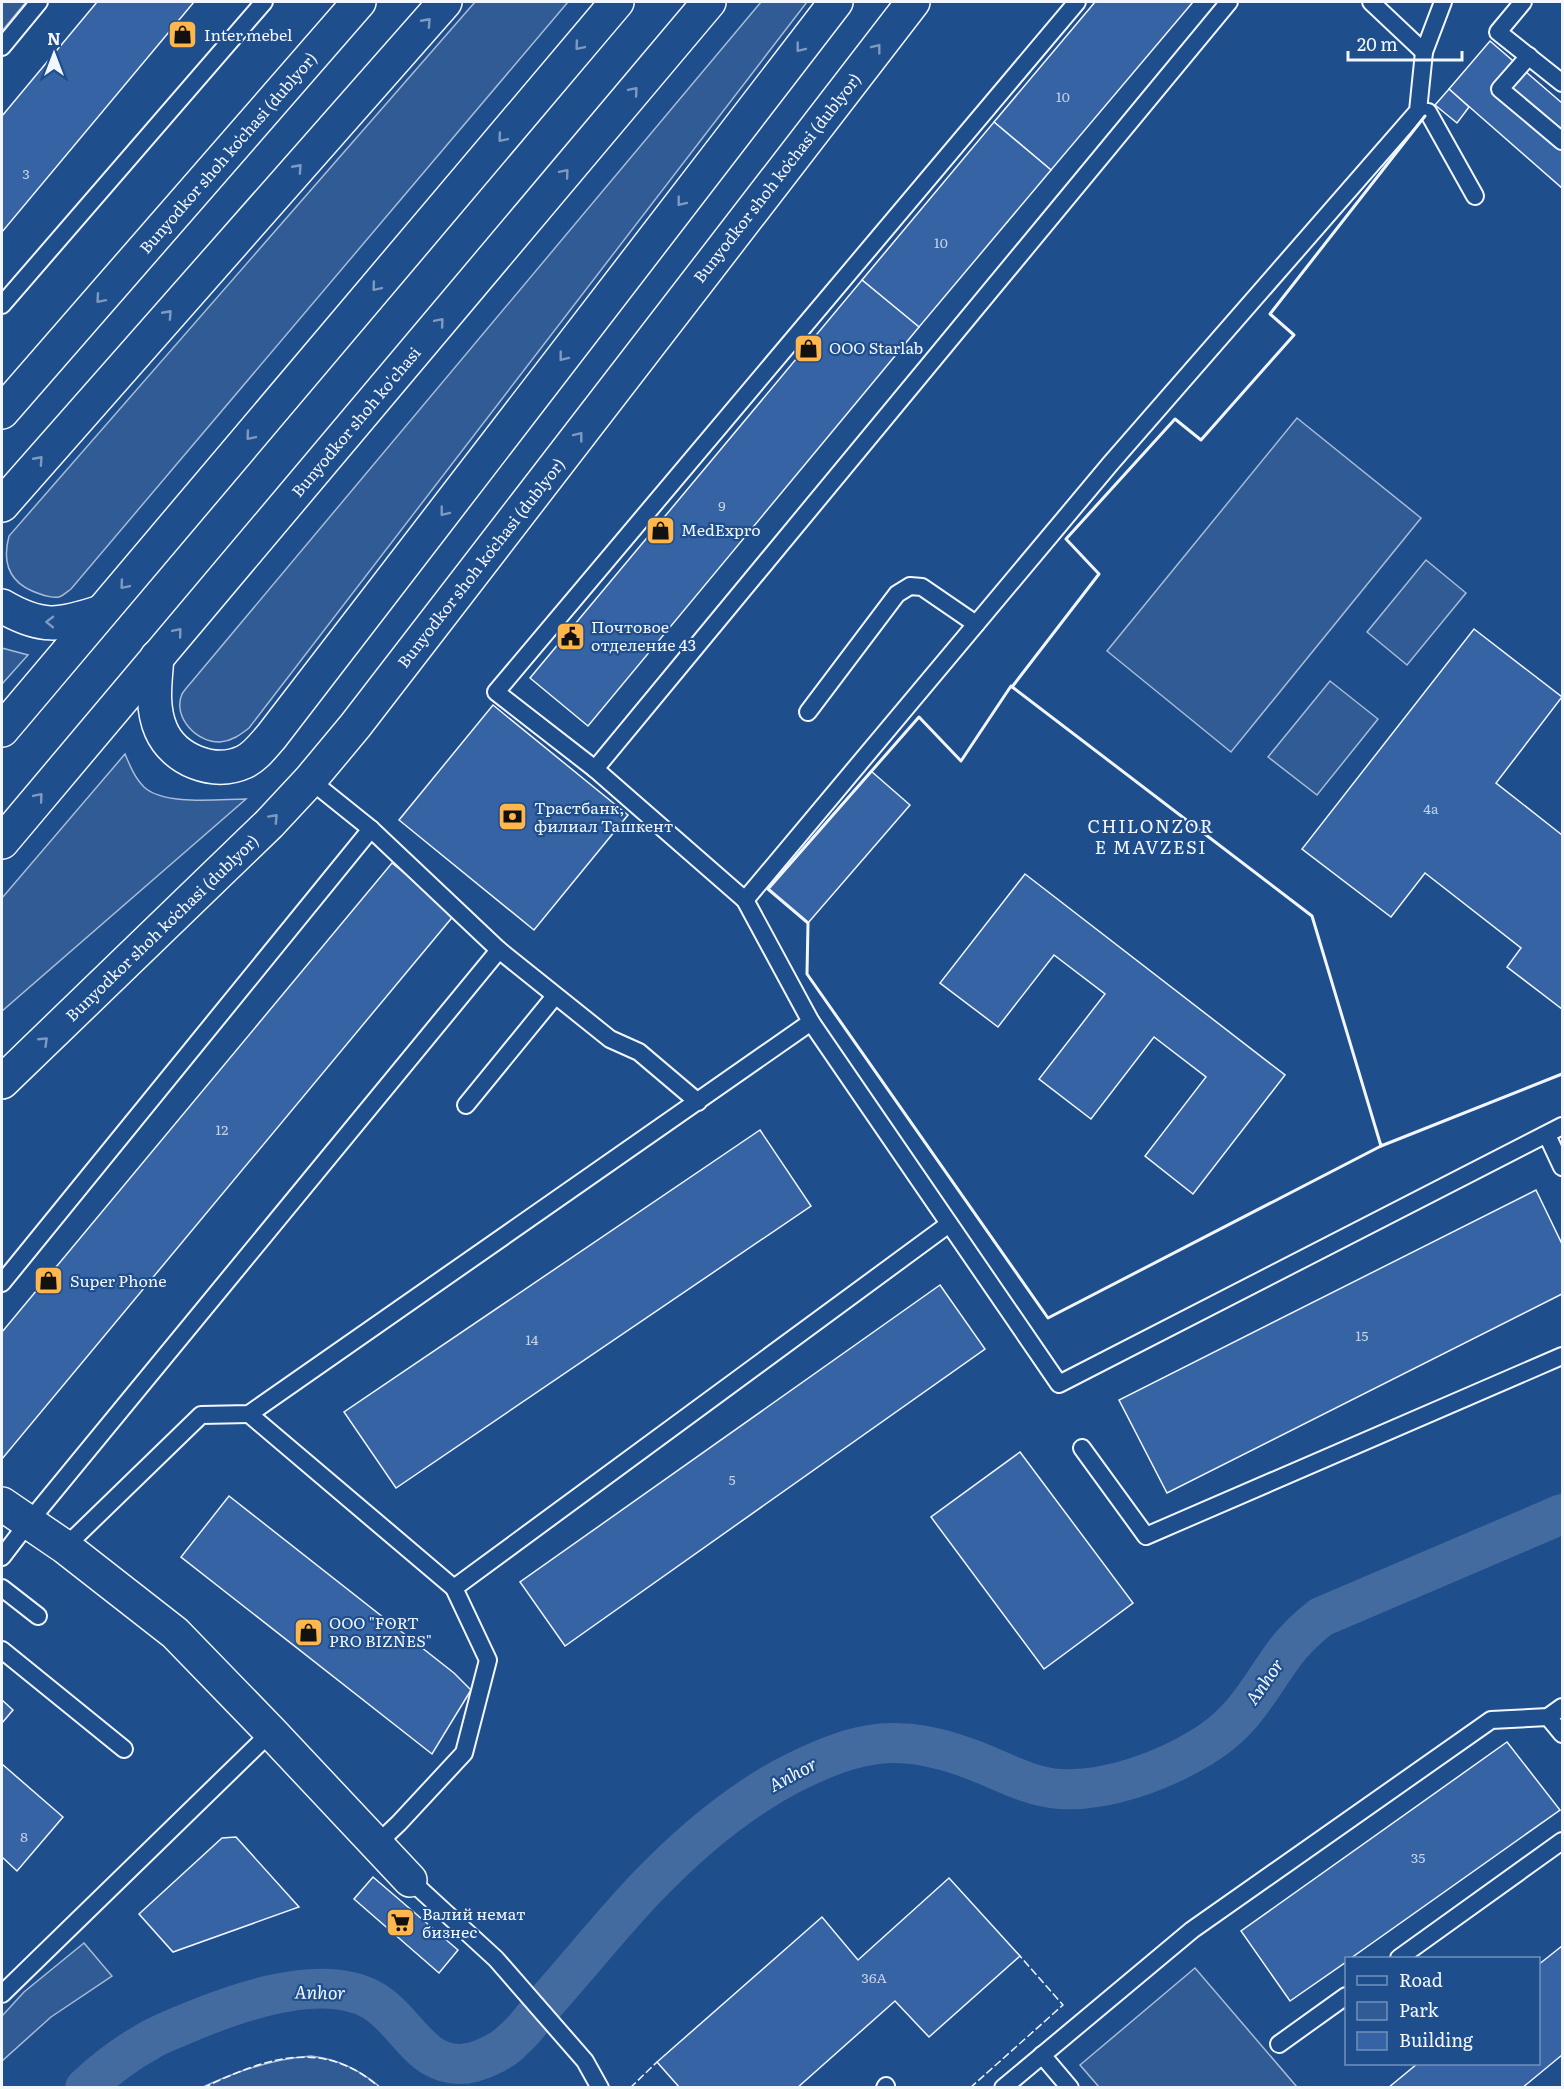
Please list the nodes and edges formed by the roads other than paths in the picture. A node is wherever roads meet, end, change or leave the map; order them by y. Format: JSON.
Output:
{"nodes":[{"id":1,"x":39,"y":2,"type":"edge"},
{"id":2,"x":264,"y":2,"type":"edge"},
{"id":3,"x":359,"y":2,"type":"edge"},
{"id":4,"x":445,"y":2,"type":"edge"},
{"id":5,"x":617,"y":2,"type":"edge"},
{"id":6,"x":710,"y":2,"type":"edge"},
{"id":7,"x":836,"y":2,"type":"edge"},
{"id":8,"x":913,"y":2,"type":"edge"},
{"id":9,"x":1077,"y":2,"type":"edge"},
{"id":10,"x":1229,"y":2,"type":"edge"},
{"id":11,"x":1371,"y":2,"type":"edge"},
{"id":12,"x":1443,"y":2,"type":"edge"},
{"id":13,"x":1523,"y":2,"type":"edge"},
{"id":14,"x":2,"y":47,"type":"edge"},
{"id":15,"x":1424,"y":52,"type":"junction"},
{"id":16,"x":1528,"y":56,"type":"junction"},
{"id":17,"x":1563,"y":83,"type":"edge"},
{"id":18,"x":1418,"y":111,"type":"junction"},
{"id":19,"x":1563,"y":141,"type":"edge"},
{"id":20,"x":1475,"y":196,"type":"dead end"},
{"id":21,"x":2,"y":305,"type":"edge"},
{"id":22,"x":2,"y":412,"type":"edge"},
{"id":23,"x":2,"y":505,"type":"edge"},
{"id":24,"x":2,"y":606,"type":"edge"},
{"id":25,"x":101,"y":612,"type":"junction"},
{"id":26,"x":976,"y":624,"type":"junction"},
{"id":27,"x":157,"y":657,"type":"junction"},
{"id":28,"x":808,"y":712,"type":"dead end"},
{"id":29,"x":2,"y":730,"type":"edge"},
{"id":30,"x":595,"y":770,"type":"junction"},
{"id":31,"x":310,"y":780,"type":"junction"},
{"id":32,"x":371,"y":829,"type":"junction"},
{"id":33,"x":2,"y":842,"type":"edge"},
{"id":34,"x":745,"y":900,"type":"junction"},
{"id":35,"x":499,"y":950,"type":"junction"},
{"id":36,"x":555,"y":996,"type":"junction"},
{"id":37,"x":811,"y":1022,"type":"junction"},
{"id":38,"x":2,"y":1082,"type":"edge"},
{"id":39,"x":698,"y":1102,"type":"junction"},
{"id":40,"x":466,"y":1106,"type":"dead end"},
{"id":41,"x":1563,"y":1126,"type":"edge"},
{"id":42,"x":1547,"y":1135,"type":"junction"},
{"id":43,"x":1563,"y":1167,"type":"edge"},
{"id":44,"x":949,"y":1224,"type":"junction"},
{"id":45,"x":2,"y":1283,"type":"edge"},
{"id":46,"x":1563,"y":1356,"type":"edge"},
{"id":47,"x":249,"y":1414,"type":"junction"},
{"id":48,"x":1082,"y":1448,"type":"dead end"},
{"id":49,"x":2,"y":1504,"type":"edge"},
{"id":50,"x":28,"y":1522,"type":"junction"},
{"id":51,"x":65,"y":1547,"type":"junction"},
{"id":52,"x":2,"y":1557,"type":"edge"},
{"id":53,"x":2,"y":1588,"type":"edge"},
{"id":54,"x":454,"y":1588,"type":"junction"},
{"id":55,"x":38,"y":1616,"type":"dead end"},
{"id":56,"x":2,"y":1650,"type":"edge"},
{"id":57,"x":1563,"y":1707,"type":"edge"},
{"id":58,"x":1548,"y":1717,"type":"junction"},
{"id":59,"x":272,"y":1732,"type":"junction"},
{"id":60,"x":1563,"y":1734,"type":"edge"},
{"id":61,"x":124,"y":1749,"type":"dead end"},
{"id":62,"x":1563,"y":1841,"type":"edge"},
{"id":63,"x":377,"y":1844,"type":"junction"},
{"id":64,"x":410,"y":1880,"type":"joint"},
{"id":65,"x":1402,"y":1957,"type":"edge"},
{"id":66,"x":2,"y":1994,"type":"edge"},
{"id":67,"x":1345,"y":1997,"type":"edge"},
{"id":68,"x":1279,"y":2044,"type":"dead end"},
{"id":69,"x":1042,"y":2055,"type":"junction"},
{"id":70,"x":600,"y":2088,"type":"edge"},
{"id":71,"x":1003,"y":2088,"type":"edge"},
{"id":72,"x":1070,"y":2088,"type":"edge"}],
"edges":[{"from":1,"to":14,"type":"lane"},
{"from":2,"to":21,"type":"lane"},
{"from":3,"to":22,"type":"main road","name":"Bunyodkor shoh koʻchasi (dublyor)","one_way":true},
{"from":23,"to":4,"type":"main road","one_way":true},
{"from":5,"to":25,"type":"main road","one_way":true},
{"from":27,"to":6,"type":"main road","name":"Bunyodkor shoh ko'chasi","one_way":true},
{"from":7,"to":27,"type":"main road","one_way":true},
{"from":31,"to":8,"type":"main road","name":"Bunyodkor shoh koʻchasi (dublyor)","one_way":true},
{"from":9,"to":30,"type":"lane"},
{"from":10,"to":30,"type":"lane"},
{"from":11,"to":15,"type":"lane"},
{"from":12,"to":15,"type":"lane"},
{"from":13,"to":16,"type":"lane"},
{"from":15,"to":18,"type":"lane"},
{"from":16,"to":17,"type":"lane"},
{"from":16,"to":19,"type":"lane"},
{"from":18,"to":20,"type":"lane"},
{"from":18,"to":26,"type":"lane"},
{"from":25,"to":24,"type":"main road","one_way":true},
{"from":25,"to":29,"type":"main road"},
{"from":26,"to":28,"type":"lane"},
{"from":26,"to":34,"type":"lane"},
{"from":33,"to":27,"type":"main road","name":"Bunyodkor shoh ko'chasi","one_way":true},
{"from":30,"to":34,"type":"lane"},
{"from":31,"to":32,"type":"lane"},
{"from":38,"to":31,"type":"main road","name":"Bunyodkor shoh koʻchasi (dublyor)","one_way":true},
{"from":32,"to":35,"type":"lane"},
{"from":32,"to":45,"type":"lane"},
{"from":34,"to":37,"type":"lane"},
{"from":35,"to":36,"type":"lane"},
{"from":35,"to":50,"type":"lane"},
{"from":36,"to":39,"type":"lane"},
{"from":36,"to":40,"type":"lane"},
{"from":37,"to":39,"type":"lane"},
{"from":37,"to":44,"type":"lane"},
{"from":39,"to":47,"type":"lane"},
{"from":41,"to":42,"type":"lane"},
{"from":42,"to":43,"type":"lane"},
{"from":42,"to":44,"type":"lane"},
{"from":44,"to":54,"type":"lane"},
{"from":46,"to":48,"type":"lane"},
{"from":47,"to":51,"type":"lane"},
{"from":47,"to":54,"type":"lane"},
{"from":49,"to":50,"type":"main road"},
{"from":50,"to":51,"type":"main road"},
{"from":50,"to":52,"type":"lane"},
{"from":51,"to":59,"type":"main road"},
{"from":53,"to":55,"type":"lane"},
{"from":54,"to":63,"type":"lane"},
{"from":56,"to":61,"type":"lane"},
{"from":57,"to":58,"type":"lane"},
{"from":58,"to":60,"type":"lane"},
{"from":58,"to":69,"type":"lane"},
{"from":59,"to":63,"type":"main road"},
{"from":59,"to":66,"type":"lane"},
{"from":62,"to":65,"type":"lane"},
{"from":63,"to":64,"type":"main road"},
{"from":64,"to":70,"type":"lane"},
{"from":67,"to":68,"type":"lane"},
{"from":69,"to":71,"type":"lane"},
{"from":69,"to":72,"type":"lane"}]}
